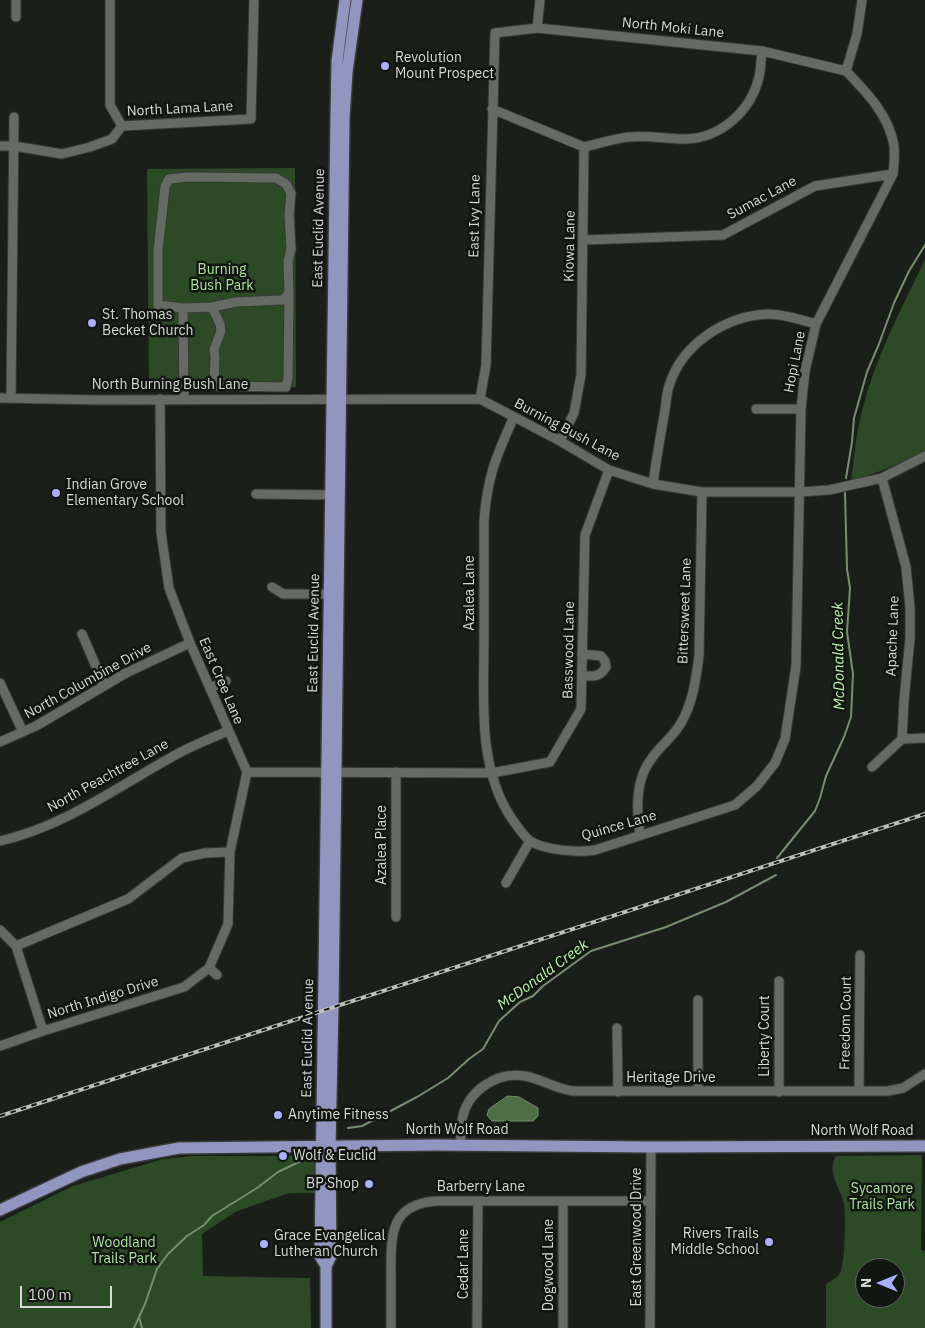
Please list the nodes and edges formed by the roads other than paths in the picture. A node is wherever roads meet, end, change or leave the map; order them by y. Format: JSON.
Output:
{"nodes":[{"id":1,"x":16,"y":0,"type":"edge"},
{"id":2,"x":110,"y":0,"type":"edge"},
{"id":3,"x":254,"y":0,"type":"edge"},
{"id":4,"x":345,"y":0,"type":"edge"},
{"id":5,"x":357,"y":0,"type":"edge"},
{"id":6,"x":540,"y":0,"type":"edge"},
{"id":7,"x":862,"y":0,"type":"edge"},
{"id":8,"x":16,"y":17,"type":"dead end"},
{"id":9,"x":538,"y":28,"type":"junction"},
{"id":10,"x":495,"y":34,"type":"joint"},
{"id":11,"x":762,"y":51,"type":"junction"},
{"id":12,"x":846,"y":71,"type":"junction"},
{"id":13,"x":492,"y":109,"type":"junction"},
{"id":14,"x":14,"y":117,"type":"dead end"},
{"id":15,"x":122,"y":126,"type":"junction"},
{"id":16,"x":0,"y":146,"type":"edge"},
{"id":17,"x":14,"y":146,"type":"junction"},
{"id":18,"x":584,"y":148,"type":"junction"},
{"id":19,"x":893,"y":174,"type":"junction"},
{"id":20,"x":584,"y":240,"type":"junction"},
{"id":21,"x":289,"y":294,"type":"junction"},
{"id":22,"x":212,"y":307,"type":"junction"},
{"id":23,"x":183,"y":308,"type":"junction"},
{"id":24,"x":816,"y":324,"type":"junction"},
{"id":25,"x":0,"y":398,"type":"edge"},
{"id":26,"x":11,"y":398,"type":"junction"},
{"id":27,"x":480,"y":398,"type":"junction"},
{"id":28,"x":160,"y":399,"type":"junction"},
{"id":29,"x":184,"y":399,"type":"junction"},
{"id":30,"x":336,"y":399,"type":"junction"},
{"id":31,"x":756,"y":409,"type":"dead end"},
{"id":32,"x":800,"y":409,"type":"junction"},
{"id":33,"x":514,"y":417,"type":"junction"},
{"id":34,"x":560,"y":440,"type":"junction"},
{"id":35,"x":925,"y":456,"type":"edge"},
{"id":36,"x":610,"y":470,"type":"junction"},
{"id":37,"x":882,"y":478,"type":"junction"},
{"id":38,"x":652,"y":484,"type":"junction"},
{"id":39,"x":702,"y":492,"type":"junction"},
{"id":40,"x":800,"y":492,"type":"junction"},
{"id":41,"x":256,"y":494,"type":"dead end"},
{"id":42,"x":335,"y":495,"type":"junction"},
{"id":43,"x":272,"y":587,"type":"dead end"},
{"id":44,"x":334,"y":594,"type":"junction"},
{"id":45,"x":82,"y":634,"type":"dead end"},
{"id":46,"x":190,"y":643,"type":"junction"},
{"id":47,"x":582,"y":654,"type":"junction"},
{"id":48,"x":582,"y":676,"type":"junction"},
{"id":49,"x":226,"y":682,"type":"dead end"},
{"id":50,"x":0,"y":683,"type":"edge"},
{"id":51,"x":104,"y":685,"type":"junction"},
{"id":52,"x":210,"y":688,"type":"junction"},
{"id":53,"x":228,"y":731,"type":"junction"},
{"id":54,"x":23,"y":732,"type":"junction"},
{"id":55,"x":925,"y":738,"type":"edge"},
{"id":56,"x":902,"y":739,"type":"junction"},
{"id":57,"x":0,"y":742,"type":"edge"},
{"id":58,"x":774,"y":763,"type":"joint"},
{"id":59,"x":872,"y":767,"type":"dead end"},
{"id":60,"x":247,"y":772,"type":"junction"},
{"id":61,"x":332,"y":772,"type":"junction"},
{"id":62,"x":396,"y":772,"type":"junction"},
{"id":63,"x":492,"y":773,"type":"junction"},
{"id":64,"x":640,"y":835,"type":"junction"},
{"id":65,"x":0,"y":841,"type":"edge"},
{"id":66,"x":530,"y":841,"type":"junction"},
{"id":67,"x":230,"y":852,"type":"junction"},
{"id":68,"x":506,"y":883,"type":"dead end"},
{"id":69,"x":396,"y":918,"type":"dead end"},
{"id":70,"x":0,"y":930,"type":"edge"},
{"id":71,"x":16,"y":946,"type":"junction"},
{"id":72,"x":860,"y":955,"type":"dead end"},
{"id":73,"x":209,"y":968,"type":"junction"},
{"id":74,"x":217,"y":975,"type":"dead end"},
{"id":75,"x":779,"y":981,"type":"dead end"},
{"id":76,"x":698,"y":1000,"type":"dead end"},
{"id":77,"x":617,"y":1028,"type":"dead end"},
{"id":78,"x":43,"y":1030,"type":"junction"},
{"id":79,"x":0,"y":1046,"type":"edge"},
{"id":80,"x":925,"y":1074,"type":"edge"},
{"id":81,"x":859,"y":1091,"type":"junction"},
{"id":82,"x":618,"y":1092,"type":"junction"},
{"id":83,"x":698,"y":1092,"type":"junction"},
{"id":84,"x":779,"y":1092,"type":"junction"},
{"id":85,"x":461,"y":1145,"type":"junction"},
{"id":86,"x":325,"y":1146,"type":"junction"},
{"id":87,"x":925,"y":1146,"type":"edge"},
{"id":88,"x":651,"y":1147,"type":"junction"},
{"id":89,"x":478,"y":1201,"type":"junction"},
{"id":90,"x":563,"y":1201,"type":"junction"},
{"id":91,"x":650,"y":1201,"type":"junction"},
{"id":92,"x":0,"y":1210,"type":"edge"},
{"id":93,"x":326,"y":1328,"type":"edge"},
{"id":94,"x":391,"y":1328,"type":"edge"},
{"id":95,"x":477,"y":1328,"type":"edge"},
{"id":96,"x":563,"y":1328,"type":"edge"},
{"id":97,"x":650,"y":1328,"type":"edge"}],
"edges":[{"from":1,"to":8,"type":"street"},
{"from":2,"to":15,"type":"street"},
{"from":3,"to":15,"type":"street","name":"North Lama Lane"},
{"from":4,"to":30,"type":"main road","name":"East Euclid Avenue"},
{"from":5,"to":30,"type":"main road","name":"East Euclid Avenue"},
{"from":6,"to":9,"type":"street"},
{"from":7,"to":12,"type":"street"},
{"from":9,"to":10,"type":"street","name":"North Moki Lane"},
{"from":9,"to":11,"type":"street","name":"North Moki Lane"},
{"from":10,"to":13,"type":"street","name":"East Ivy Lane"},
{"from":11,"to":12,"type":"street","name":"North Moki Lane"},
{"from":11,"to":18,"type":"street"},
{"from":12,"to":19,"type":"street","name":"Hopi Lane"},
{"from":13,"to":18,"type":"street"},
{"from":13,"to":27,"type":"street","name":"East Ivy Lane"},
{"from":14,"to":17,"type":"street"},
{"from":15,"to":17,"type":"street","name":"North Lama Lane"},
{"from":16,"to":17,"type":"street","name":"North Lama Lane"},
{"from":17,"to":26,"type":"street"},
{"from":18,"to":20,"type":"street","name":"Kiowa Lane"},
{"from":19,"to":20,"type":"street","name":"Sumac Lane"},
{"from":19,"to":24,"type":"street","name":"Hopi Lane"},
{"from":20,"to":34,"type":"street","name":"Kiowa Lane"},
{"from":21,"to":22,"type":"street"},
{"from":21,"to":22,"type":"street"},
{"from":21,"to":23,"type":"street"},
{"from":22,"to":23,"type":"street"},
{"from":23,"to":29,"type":"street"},
{"from":24,"to":32,"type":"street","name":"Hopi Lane"},
{"from":24,"to":38,"type":"street"},
{"from":25,"to":26,"type":"street","name":"North Burning Bush Lane"},
{"from":26,"to":28,"type":"street","name":"North Burning Bush Lane"},
{"from":27,"to":30,"type":"street","name":"Burning Bush Lane"},
{"from":27,"to":33,"type":"street","name":"Burning Bush Lane"},
{"from":28,"to":29,"type":"street","name":"North Burning Bush Lane"},
{"from":28,"to":46,"type":"street","name":"East Cree Lane"},
{"from":29,"to":30,"type":"street","name":"North Burning Bush Lane"},
{"from":30,"to":42,"type":"main road","name":"East Euclid Avenue"},
{"from":31,"to":32,"type":"street"},
{"from":32,"to":40,"type":"street","name":"Hopi Lane"},
{"from":33,"to":34,"type":"street","name":"Burning Bush Lane"},
{"from":33,"to":63,"type":"street","name":"Azalea Lane"},
{"from":34,"to":36,"type":"street","name":"Burning Bush Lane"},
{"from":35,"to":37,"type":"street","name":"Burning Bush Lane"},
{"from":36,"to":38,"type":"street","name":"Burning Bush Lane"},
{"from":36,"to":47,"type":"street","name":"Basswood Lane"},
{"from":37,"to":40,"type":"street","name":"Burning Bush Lane"},
{"from":37,"to":56,"type":"street","name":"Apache Lane"},
{"from":38,"to":39,"type":"street","name":"Burning Bush Lane"},
{"from":39,"to":40,"type":"street","name":"Burning Bush Lane"},
{"from":39,"to":64,"type":"street","name":"Bittersweet Lane"},
{"from":40,"to":58,"type":"street","name":"Hopi Lane"},
{"from":41,"to":42,"type":"street"},
{"from":42,"to":44,"type":"main road","name":"East Euclid Avenue"},
{"from":43,"to":44,"type":"street"},
{"from":44,"to":61,"type":"main road","name":"East Euclid Avenue"},
{"from":45,"to":51,"type":"street"},
{"from":46,"to":51,"type":"street","name":"North Columbine Drive"},
{"from":46,"to":52,"type":"street","name":"East Cree Lane"},
{"from":47,"to":48,"type":"street","name":"Basswood Lane"},
{"from":47,"to":48,"type":"street"},
{"from":48,"to":63,"type":"street","name":"Basswood Lane"},
{"from":49,"to":52,"type":"street"},
{"from":50,"to":54,"type":"street"},
{"from":51,"to":54,"type":"street","name":"North Columbine Drive"},
{"from":52,"to":53,"type":"street","name":"East Cree Lane"},
{"from":53,"to":60,"type":"street","name":"East Cree Lane"},
{"from":53,"to":65,"type":"street","name":"North Peachtree Lane"},
{"from":54,"to":57,"type":"street","name":"North Columbine Drive"},
{"from":55,"to":56,"type":"street"},
{"from":56,"to":59,"type":"street"},
{"from":58,"to":64,"type":"street","name":"Quince Lane"},
{"from":60,"to":61,"type":"street","name":"Basswood Lane"},
{"from":60,"to":67,"type":"street"},
{"from":61,"to":62,"type":"street","name":"Basswood Lane"},
{"from":61,"to":86,"type":"main road","name":"East Euclid Avenue"},
{"from":62,"to":63,"type":"street","name":"Basswood Lane"},
{"from":62,"to":69,"type":"street","name":"Azalea Place"},
{"from":63,"to":66,"type":"street"},
{"from":64,"to":66,"type":"street","name":"Quince Lane"},
{"from":66,"to":68,"type":"street"},
{"from":67,"to":71,"type":"street"},
{"from":67,"to":73,"type":"street"},
{"from":70,"to":71,"type":"street"},
{"from":71,"to":78,"type":"street"},
{"from":72,"to":81,"type":"street","name":"Freedom Court"},
{"from":73,"to":74,"type":"street"},
{"from":73,"to":78,"type":"street","name":"North Indigo Drive"},
{"from":75,"to":84,"type":"street","name":"Liberty Court"},
{"from":76,"to":83,"type":"street"},
{"from":77,"to":82,"type":"street"},
{"from":78,"to":79,"type":"street","name":"North Indigo Drive"},
{"from":80,"to":81,"type":"street","name":"Heritage Drive"},
{"from":81,"to":84,"type":"street","name":"Heritage Drive"},
{"from":82,"to":83,"type":"street","name":"Heritage Drive"},
{"from":82,"to":85,"type":"street","name":"Heritage Drive"},
{"from":83,"to":84,"type":"street","name":"Heritage Drive"},
{"from":85,"to":86,"type":"main road","name":"North Wolf Road"},
{"from":85,"to":88,"type":"main road","name":"North Wolf Road"},
{"from":86,"to":92,"type":"main road","name":"North Wolf Road"},
{"from":86,"to":93,"type":"main road","name":"East Euclid Avenue"},
{"from":87,"to":88,"type":"main road","name":"North Wolf Road"},
{"from":88,"to":91,"type":"street","name":"East Greenwood Drive"},
{"from":89,"to":90,"type":"street","name":"Barberry Lane"},
{"from":89,"to":94,"type":"street","name":"Barberry Lane"},
{"from":89,"to":95,"type":"street","name":"Cedar Lane"},
{"from":90,"to":91,"type":"street","name":"Barberry Lane"},
{"from":90,"to":96,"type":"street","name":"Dogwood Lane"},
{"from":91,"to":97,"type":"street","name":"East Greenwood Drive"}]}
